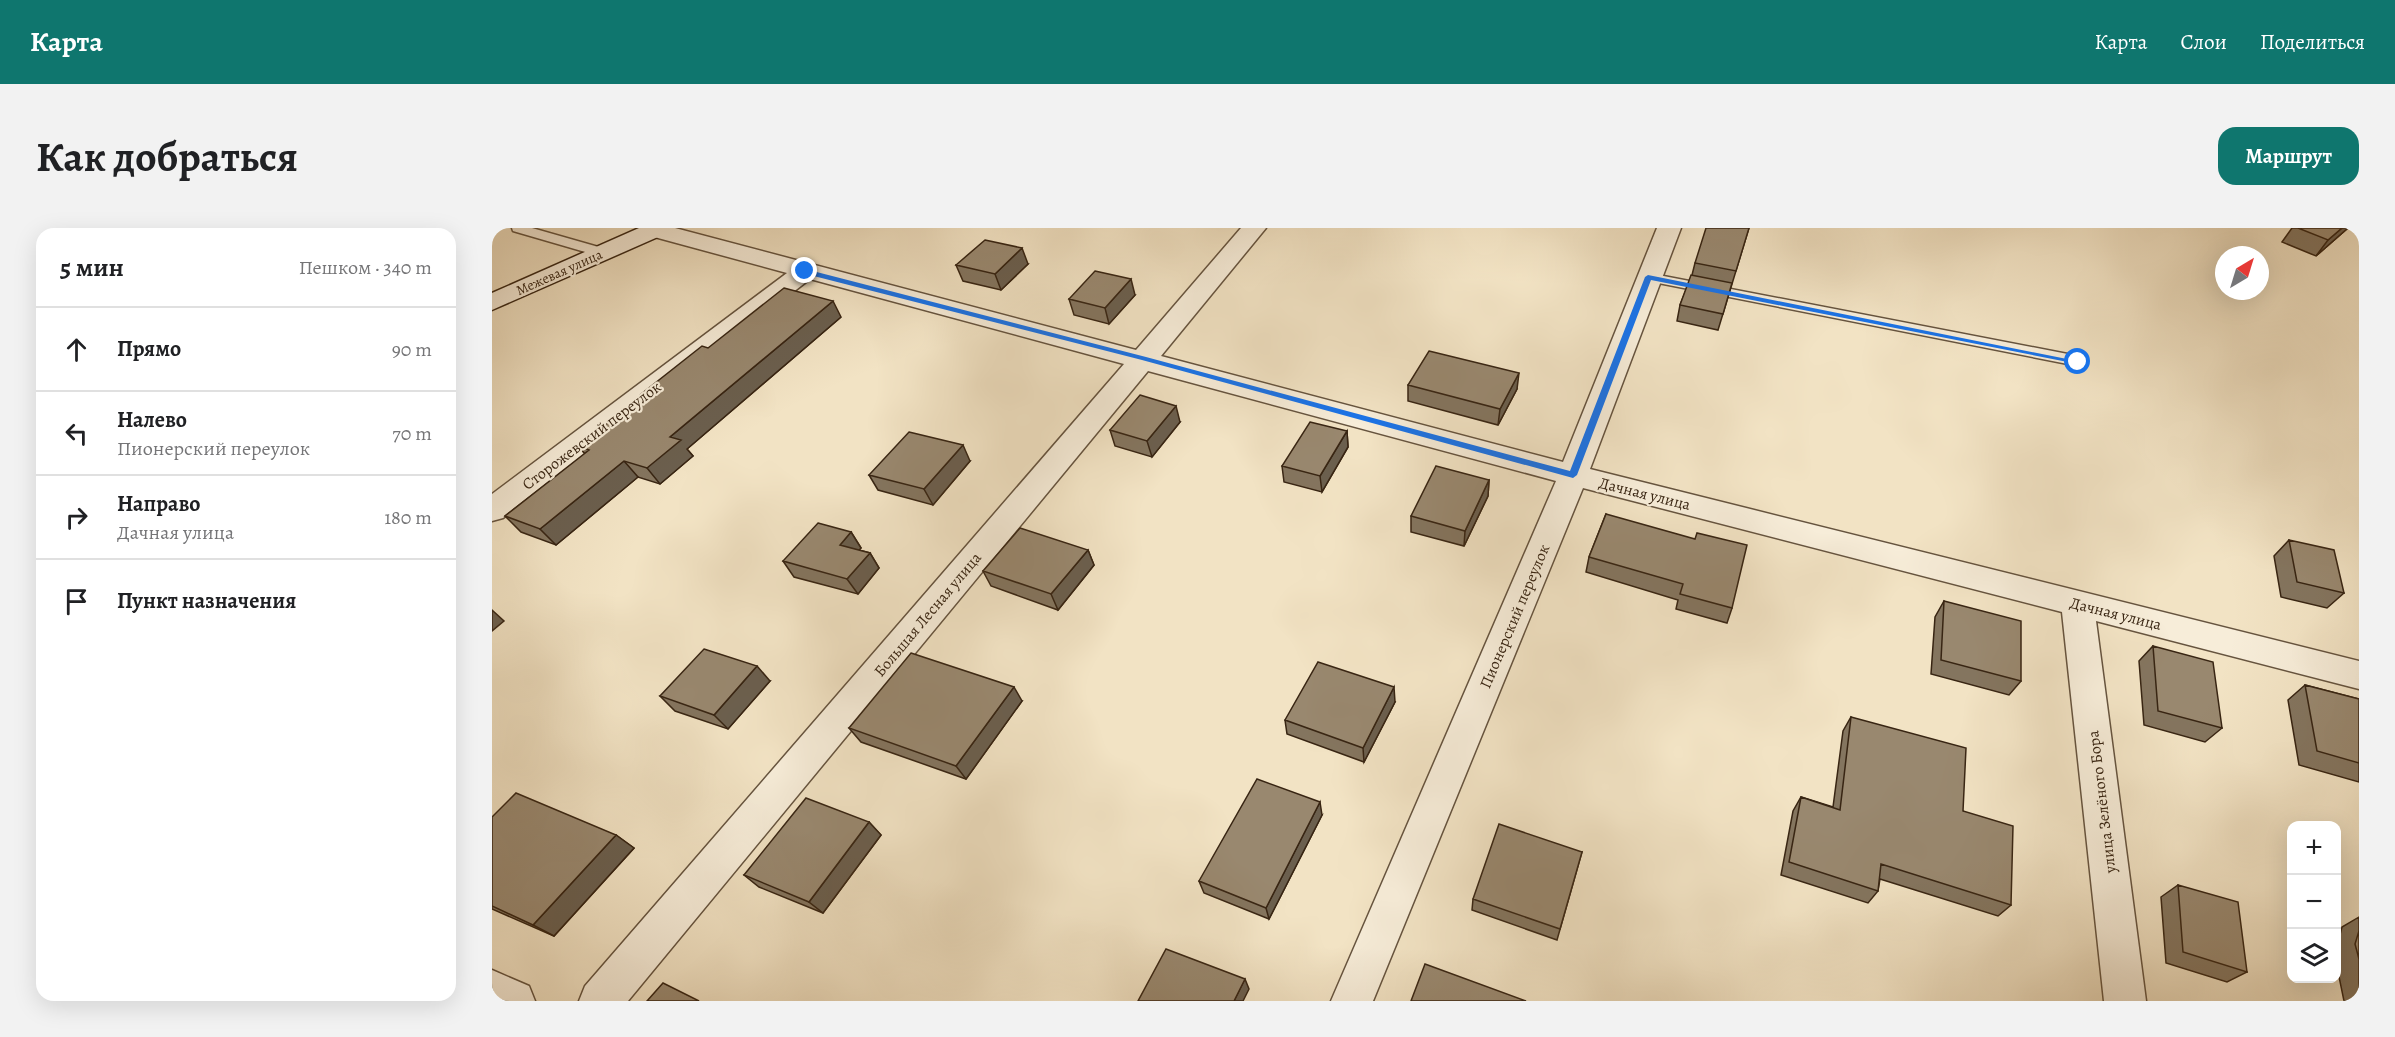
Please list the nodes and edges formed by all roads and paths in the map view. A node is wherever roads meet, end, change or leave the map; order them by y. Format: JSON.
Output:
{"nodes":[{"id":1,"x":518,"y":228,"type":"edge"},
{"id":2,"x":1254,"y":228,"type":"edge"},
{"id":3,"x":1669,"y":228,"type":"edge"},
{"id":4,"x":657,"y":229,"type":"edge"},
{"id":5,"x":604,"y":252,"type":"junction"},
{"id":6,"x":805,"y":271,"type":"junction"},
{"id":7,"x":1648,"y":277,"type":"junction"},
{"id":8,"x":492,"y":302,"type":"edge"},
{"id":9,"x":1143,"y":358,"type":"junction"},
{"id":10,"x":2078,"y":362,"type":"dead end"},
{"id":11,"x":1573,"y":475,"type":"junction"},
{"id":12,"x":492,"y":510,"type":"edge"},
{"id":13,"x":2077,"y":603,"type":"junction"},
{"id":14,"x":2359,"y":675,"type":"edge"},
{"id":15,"x":492,"y":991,"type":"edge"},
{"id":16,"x":514,"y":1001,"type":"edge"},
{"id":17,"x":600,"y":1001,"type":"edge"},
{"id":18,"x":1352,"y":1001,"type":"edge"},
{"id":19,"x":2124,"y":1001,"type":"edge"}],
"edges":[{"from":1,"to":5,"type":"lane"},
{"from":2,"to":9,"type":"street","name":"Большая Лесная улица"},
{"from":3,"to":7,"type":"street","name":"Пионерский переулок"},
{"from":4,"to":5,"type":"street","name":"Межевая улица"},
{"from":4,"to":6,"type":"street","name":"Дачная улица"},
{"from":5,"to":8,"type":"street","name":"Межевая улица"},
{"from":6,"to":9,"type":"street","name":"Дачная улица"},
{"from":6,"to":12,"type":"street","name":"Сторожевский переулок"},
{"from":7,"to":10,"type":"lane"},
{"from":7,"to":11,"type":"street","name":"Пионерский переулок"},
{"from":9,"to":11,"type":"street","name":"Дачная улица"},
{"from":9,"to":17,"type":"street","name":"Большая Лесная улица"},
{"from":11,"to":13,"type":"street","name":"Дачная улица"},
{"from":11,"to":18,"type":"street","name":"Пионерский переулок"},
{"from":13,"to":14,"type":"street","name":"Дачная улица"},
{"from":13,"to":19,"type":"street","name":"улица Зелёного Бора"},
{"from":15,"to":16,"type":"street"}]}
